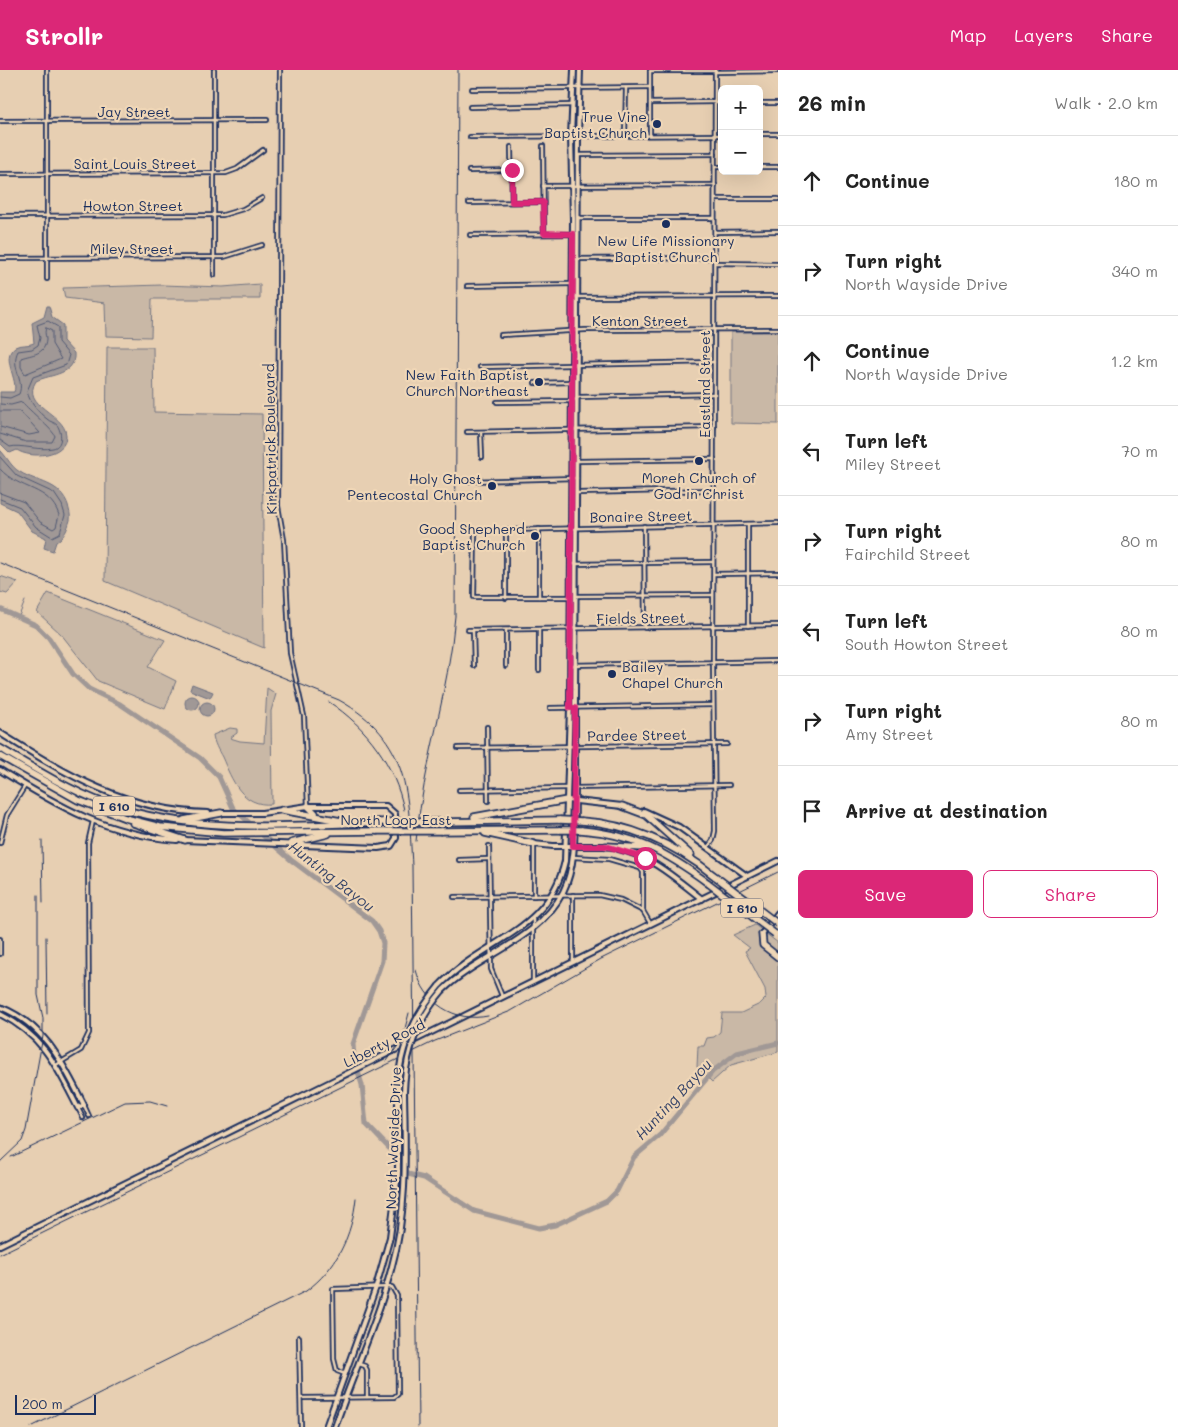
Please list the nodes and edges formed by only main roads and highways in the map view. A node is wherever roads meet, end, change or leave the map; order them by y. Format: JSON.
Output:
{"nodes":[{"id":1,"x":574,"y":70,"type":"edge"},
{"id":2,"x":580,"y":70,"type":"edge"},
{"id":3,"x":573,"y":234,"type":"junction"},
{"id":4,"x":579,"y":234,"type":"junction"},
{"id":5,"x":0,"y":733,"type":"edge"},
{"id":6,"x":0,"y":748,"type":"edge"},
{"id":7,"x":0,"y":756,"type":"edge"},
{"id":8,"x":0,"y":770,"type":"edge"},
{"id":9,"x":567,"y":800,"type":"junction"},
{"id":10,"x":575,"y":801,"type":"junction"},
{"id":11,"x":308,"y":806,"type":"junction"},
{"id":12,"x":622,"y":806,"type":"junction"},
{"id":13,"x":282,"y":810,"type":"junction"},
{"id":14,"x":221,"y":813,"type":"junction"},
{"id":15,"x":319,"y":815,"type":"junction"},
{"id":16,"x":125,"y":818,"type":"junction"},
{"id":17,"x":172,"y":820,"type":"junction"},
{"id":18,"x":463,"y":821,"type":"junction"},
{"id":19,"x":350,"y":823,"type":"junction"},
{"id":20,"x":476,"y":831,"type":"junction"},
{"id":21,"x":339,"y":832,"type":"junction"},
{"id":22,"x":185,"y":840,"type":"junction"},
{"id":23,"x":291,"y":844,"type":"junction"},
{"id":24,"x":534,"y":844,"type":"joint"},
{"id":25,"x":567,"y":846,"type":"junction"},
{"id":26,"x":573,"y":846,"type":"junction"},
{"id":27,"x":606,"y":846,"type":"junction"},
{"id":28,"x":671,"y":857,"type":"junction"},
{"id":29,"x":778,"y":861,"type":"edge"},
{"id":30,"x":701,"y":865,"type":"junction"},
{"id":31,"x":747,"y":876,"type":"junction"},
{"id":32,"x":702,"y":899,"type":"junction"},
{"id":33,"x":778,"y":913,"type":"edge"},
{"id":34,"x":778,"y":924,"type":"edge"},
{"id":35,"x":762,"y":934,"type":"joint"},
{"id":36,"x":776,"y":935,"type":"edge"},
{"id":37,"x":778,"y":957,"type":"edge"},
{"id":38,"x":0,"y":1007,"type":"edge"},
{"id":39,"x":0,"y":1014,"type":"edge"},
{"id":40,"x":20,"y":1017,"type":"junction"},
{"id":41,"x":16,"y":1022,"type":"junction"},
{"id":42,"x":0,"y":1245,"type":"edge"},
{"id":43,"x":360,"y":1330,"type":"junction"},
{"id":44,"x":369,"y":1333,"type":"junction"},
{"id":45,"x":326,"y":1427,"type":"edge"},
{"id":46,"x":335,"y":1427,"type":"edge"}],
"edges":[{"from":1,"to":3,"type":"main road","name":"North Wayside Drive"},
{"from":2,"to":4,"type":"main road","name":"North Wayside Drive"},
{"from":3,"to":4,"type":"main road"},
{"from":3,"to":9,"type":"main road","name":"North Wayside Drive"},
{"from":4,"to":10,"type":"main road","name":"North Wayside Drive"},
{"from":5,"to":14,"type":"main road"},
{"from":6,"to":17,"type":"highway","name":"North Loop East","number":"I 610"},
{"from":7,"to":16,"type":"highway","name":"North Loop East","number":"I 610"},
{"from":8,"to":22,"type":"main road"},
{"from":9,"to":10,"type":"main road"},
{"from":9,"to":18,"type":"highway"},
{"from":9,"to":25,"type":"main road","name":"North Wayside Drive"},
{"from":10,"to":12,"type":"main road"},
{"from":10,"to":26,"type":"main road","name":"North Wayside Drive"},
{"from":11,"to":13,"type":"main road"},
{"from":11,"to":15,"type":"highway"},
{"from":11,"to":23,"type":"main road"},
{"from":12,"to":30,"type":"highway"},
{"from":12,"to":31,"type":"main road"},
{"from":13,"to":14,"type":"main road"},
{"from":13,"to":15,"type":"highway"},
{"from":14,"to":17,"type":"highway"},
{"from":15,"to":19,"type":"highway"},
{"from":16,"to":21,"type":"highway","name":"North Loop East","number":"I 610"},
{"from":16,"to":22,"type":"highway"},
{"from":17,"to":19,"type":"highway","name":"North Loop East","number":"I 610"},
{"from":18,"to":19,"type":"highway","name":"North Loop East","number":"I 610","bridge":true},
{"from":18,"to":30,"type":"highway","name":"North Loop East","number":"I 610","bridge":true},
{"from":20,"to":21,"type":"highway","name":"North Loop East","number":"I 610","bridge":true},
{"from":20,"to":24,"type":"highway"},
{"from":20,"to":28,"type":"highway","name":"North Loop East","number":"I 610","bridge":true},
{"from":21,"to":23,"type":"highway"},
{"from":22,"to":23,"type":"main road"},
{"from":24,"to":25,"type":"main road"},
{"from":25,"to":26,"type":"main road"},
{"from":25,"to":43,"type":"main road","name":"North Wayside Drive","bridge":true},
{"from":26,"to":27,"type":"main road"},
{"from":26,"to":44,"type":"main road","name":"North Wayside Drive","bridge":true},
{"from":27,"to":28,"type":"highway"},
{"from":27,"to":32,"type":"main road"},
{"from":28,"to":36,"type":"highway","name":"North Loop East","number":"I 610","bridge":true},
{"from":29,"to":31,"type":"main road","name":"Liberty Road"},
{"from":30,"to":34,"type":"highway","name":"North Loop East","number":"I 610","bridge":true},
{"from":31,"to":32,"type":"main road","name":"Liberty Road"},
{"from":32,"to":42,"type":"main road","name":"Liberty Road"},
{"from":33,"to":35,"type":"main road"},
{"from":35,"to":37,"type":"highway"},
{"from":38,"to":40,"type":"main road"},
{"from":39,"to":41,"type":"main road"},
{"from":40,"to":41,"type":"main road"},
{"from":40,"to":41,"type":"main road"},
{"from":43,"to":44,"type":"main road"},
{"from":43,"to":45,"type":"main road","name":"North Wayside Drive"},
{"from":44,"to":46,"type":"main road","name":"North Wayside Drive"}]}
